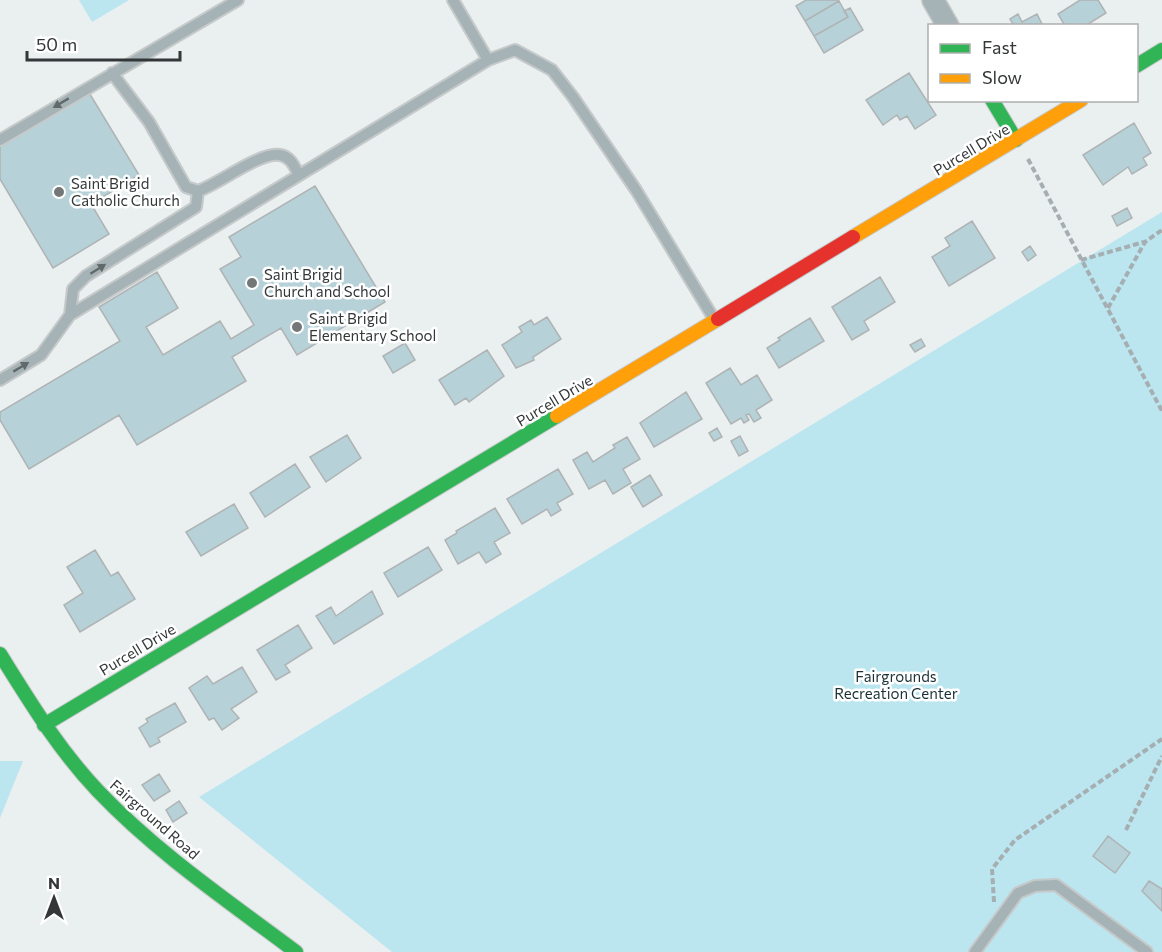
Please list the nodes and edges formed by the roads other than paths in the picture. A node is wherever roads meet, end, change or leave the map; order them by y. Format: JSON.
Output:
{"nodes":[{"id":1,"x":237,"y":0,"type":"edge"},
{"id":2,"x":453,"y":0,"type":"edge"},
{"id":3,"x":1162,"y":50,"type":"edge"},
{"id":4,"x":488,"y":60,"type":"junction"},
{"id":5,"x":1138,"y":65,"type":"edge"},
{"id":6,"x":112,"y":73,"type":"junction"},
{"id":7,"x":993,"y":102,"type":"edge"},
{"id":8,"x":1078,"y":102,"type":"edge"},
{"id":9,"x":0,"y":140,"type":"edge"},
{"id":10,"x":1016,"y":140,"type":"junction"},
{"id":11,"x":299,"y":175,"type":"junction"},
{"id":12,"x":198,"y":192,"type":"junction"},
{"id":13,"x":70,"y":315,"type":"junction"},
{"id":14,"x":716,"y":321,"type":"junction"},
{"id":15,"x":0,"y":380,"type":"edge"},
{"id":16,"x":0,"y":654,"type":"edge"},
{"id":17,"x":44,"y":724,"type":"junction"},
{"id":18,"x":296,"y":952,"type":"edge"},
{"id":19,"x":975,"y":952,"type":"edge"},
{"id":20,"x":1147,"y":952,"type":"edge"}],
"edges":[{"from":1,"to":6,"type":"lane"},
{"from":2,"to":4,"type":"lane"},
{"from":3,"to":5,"type":"street"},
{"from":4,"to":11,"type":"lane"},
{"from":4,"to":14,"type":"lane"},
{"from":6,"to":9,"type":"lane","one_way":true},
{"from":6,"to":12,"type":"lane"},
{"from":7,"to":10,"type":"street"},
{"from":8,"to":10,"type":"street","name":"Purcell Drive"},
{"from":10,"to":14,"type":"street","name":"Purcell Drive"},
{"from":11,"to":12,"type":"lane"},
{"from":11,"to":13,"type":"lane"},
{"from":13,"to":12,"type":"lane","one_way":true},
{"from":15,"to":13,"type":"lane","one_way":true},
{"from":14,"to":17,"type":"street","name":"Purcell Drive"},
{"from":16,"to":17,"type":"street","name":"Fairground Road"},
{"from":17,"to":18,"type":"street","name":"Fairground Road"},
{"from":19,"to":20,"type":"lane"}]}
